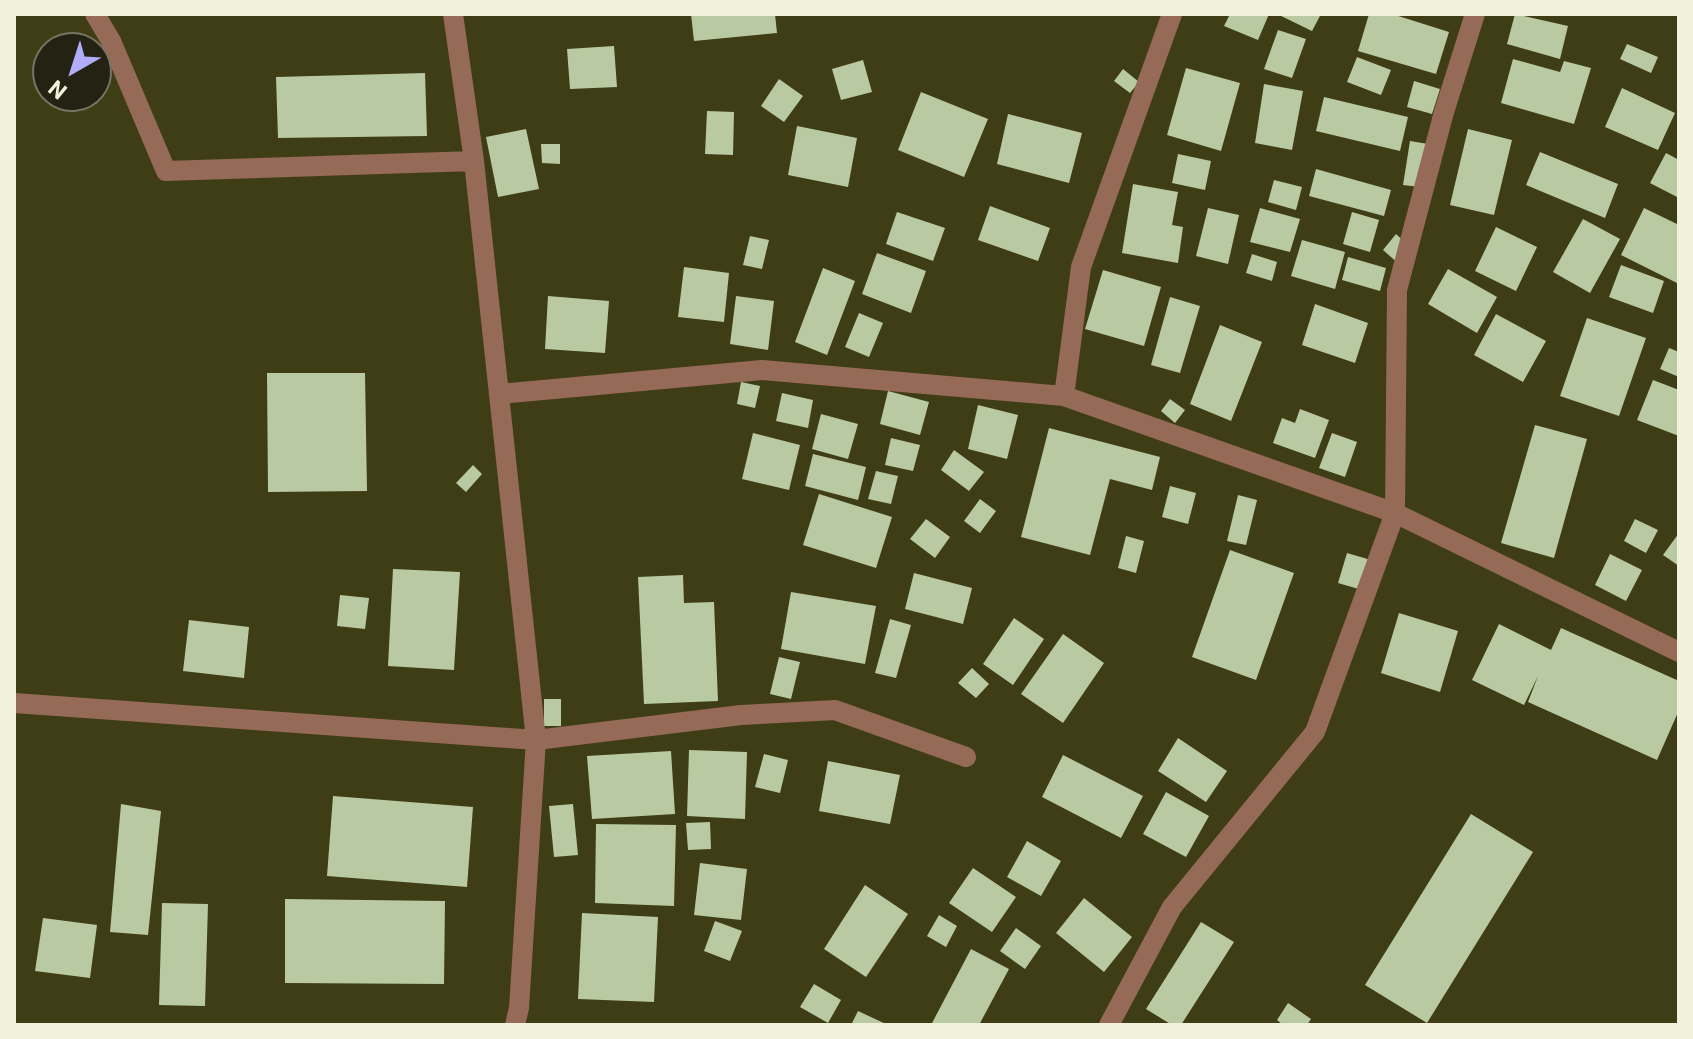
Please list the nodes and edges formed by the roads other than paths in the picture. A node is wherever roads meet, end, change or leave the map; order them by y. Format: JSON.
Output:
{"nodes":[{"id":1,"x":95,"y":14,"type":"edge"},
{"id":2,"x":453,"y":14,"type":"edge"},
{"id":3,"x":1172,"y":14,"type":"edge"},
{"id":4,"x":1475,"y":14,"type":"edge"},
{"id":5,"x":474,"y":161,"type":"junction"},
{"id":6,"x":499,"y":394,"type":"junction"},
{"id":7,"x":1064,"y":396,"type":"junction"},
{"id":8,"x":1395,"y":513,"type":"junction"},
{"id":9,"x":1679,"y":652,"type":"edge"},
{"id":10,"x":14,"y":703,"type":"edge"},
{"id":11,"x":536,"y":740,"type":"junction"},
{"id":12,"x":966,"y":757,"type":"dead end"},
{"id":13,"x":515,"y":1025,"type":"edge"},
{"id":14,"x":1109,"y":1025,"type":"edge"}],
"edges":[{"from":1,"to":5,"type":"street"},
{"from":2,"to":5,"type":"street"},
{"from":3,"to":7,"type":"street"},
{"from":4,"to":8,"type":"street"},
{"from":5,"to":6,"type":"street"},
{"from":6,"to":7,"type":"street"},
{"from":6,"to":11,"type":"street"},
{"from":7,"to":8,"type":"street"},
{"from":8,"to":9,"type":"street"},
{"from":8,"to":14,"type":"street"},
{"from":10,"to":11,"type":"street"},
{"from":11,"to":12,"type":"street"},
{"from":11,"to":13,"type":"street"}]}
